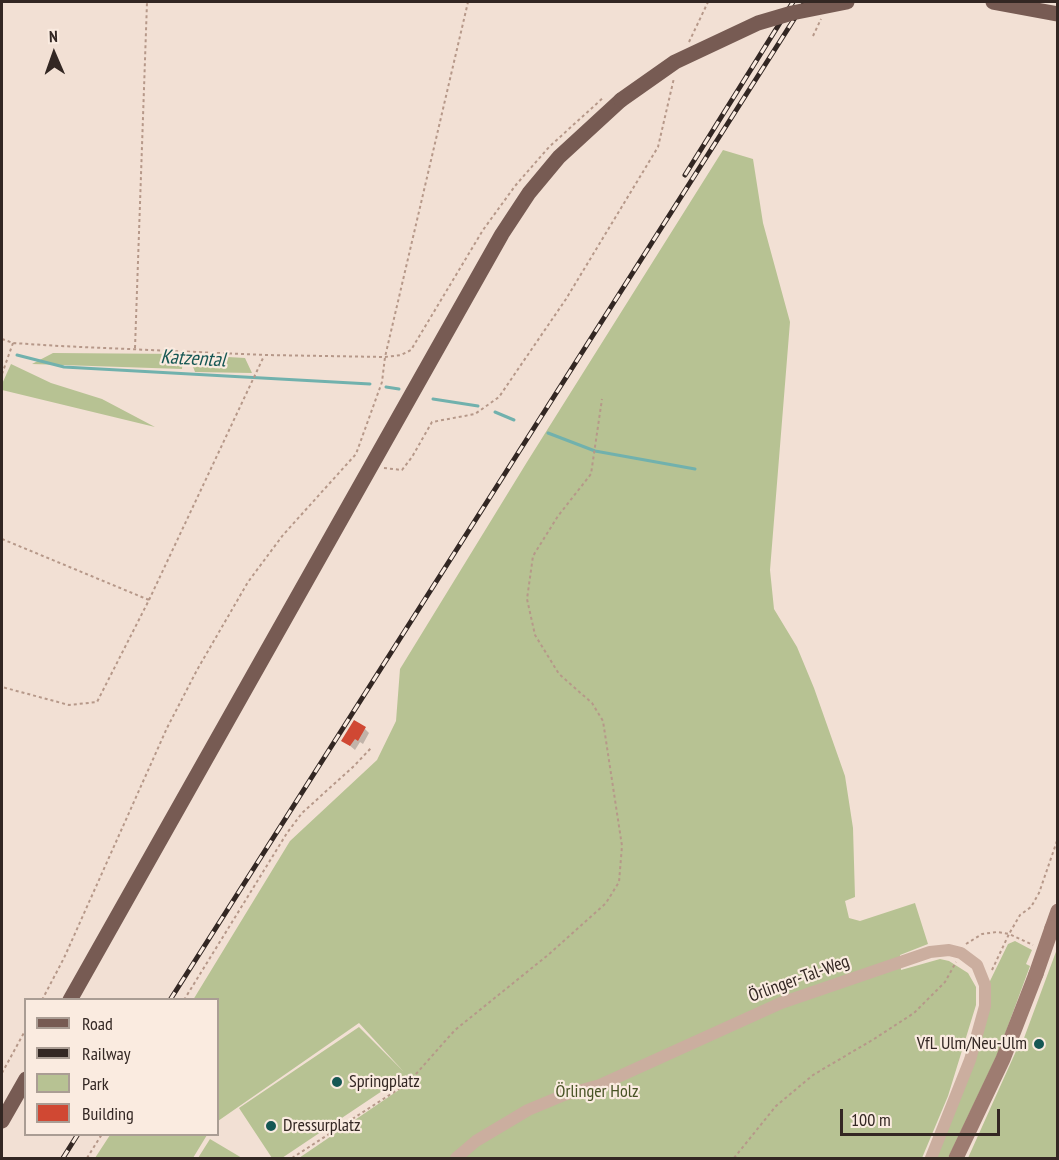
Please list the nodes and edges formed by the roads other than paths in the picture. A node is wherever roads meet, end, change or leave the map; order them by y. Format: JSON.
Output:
{"nodes":[{"id":1,"x":847,"y":2,"type":"edge"},
{"id":2,"x":993,"y":2,"type":"edge"},
{"id":3,"x":1058,"y":14,"type":"edge"},
{"id":4,"x":1058,"y":911,"type":"edge"},
{"id":5,"x":71,"y":998,"type":"edge"},
{"id":6,"x":24,"y":1082,"type":"edge"},
{"id":7,"x":2,"y":1121,"type":"edge"},
{"id":8,"x":456,"y":1158,"type":"edge"},
{"id":9,"x":931,"y":1158,"type":"edge"},
{"id":10,"x":956,"y":1158,"type":"edge"}],
"edges":[{"from":1,"to":5,"type":"main road","bridge":true},
{"from":2,"to":3,"type":"main road"},
{"from":4,"to":10,"type":"main road","bridge":true},
{"from":6,"to":7,"type":"main road"},
{"from":8,"to":9,"type":"street","name":"Örlinger-Tal-Weg"}]}
